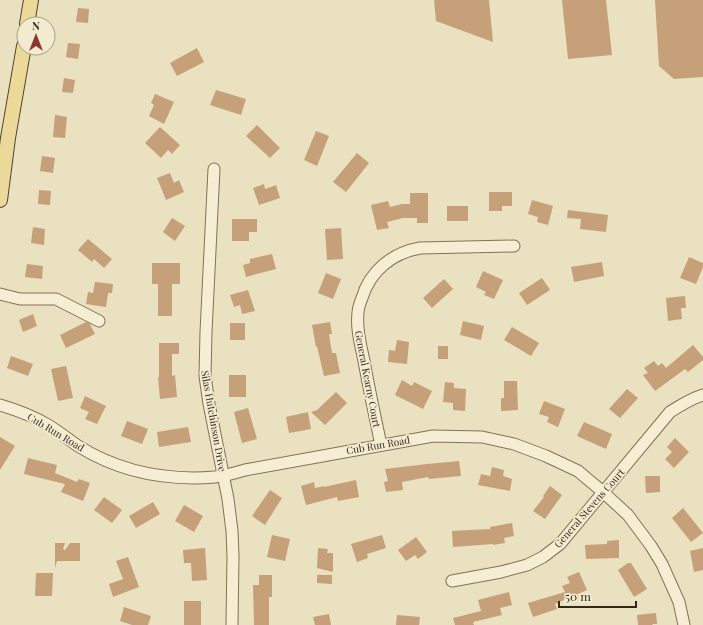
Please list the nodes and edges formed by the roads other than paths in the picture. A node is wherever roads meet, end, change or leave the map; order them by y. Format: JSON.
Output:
{"nodes":[{"id":1,"x":31,"y":0,"type":"edge"},
{"id":2,"x":28,"y":16,"type":"edge"},
{"id":3,"x":22,"y":56,"type":"edge"},
{"id":4,"x":214,"y":170,"type":"dead end"},
{"id":5,"x":0,"y":200,"type":"edge"},
{"id":6,"x":514,"y":246,"type":"dead end"},
{"id":7,"x":0,"y":294,"type":"edge"},
{"id":8,"x":99,"y":321,"type":"dead end"},
{"id":9,"x":703,"y":395,"type":"edge"},
{"id":10,"x":0,"y":405,"type":"edge"},
{"id":11,"x":381,"y":445,"type":"junction"},
{"id":12,"x":223,"y":476,"type":"junction"},
{"id":13,"x":603,"y":492,"type":"junction"},
{"id":14,"x":452,"y":581,"type":"dead end"},
{"id":15,"x":232,"y":625,"type":"edge"},
{"id":16,"x":684,"y":625,"type":"edge"}],
"edges":[{"from":1,"to":2,"type":"main road"},
{"from":3,"to":5,"type":"main road"},
{"from":4,"to":12,"type":"street","name":"Silas Hutchinson Drive"},
{"from":6,"to":11,"type":"street","name":"General Kearny Court"},
{"from":7,"to":8,"type":"street"},
{"from":9,"to":13,"type":"street","name":"General Stevens Court"},
{"from":10,"to":12,"type":"street","name":"Cub Run Road"},
{"from":11,"to":12,"type":"street","name":"Cub Run Road"},
{"from":11,"to":13,"type":"street","name":"Cub Run Road"},
{"from":12,"to":15,"type":"street","name":"Silas Hutchinson Drive"},
{"from":13,"to":14,"type":"street","name":"General Stevens Court"},
{"from":13,"to":16,"type":"street","name":"Cub Run Road"}]}
